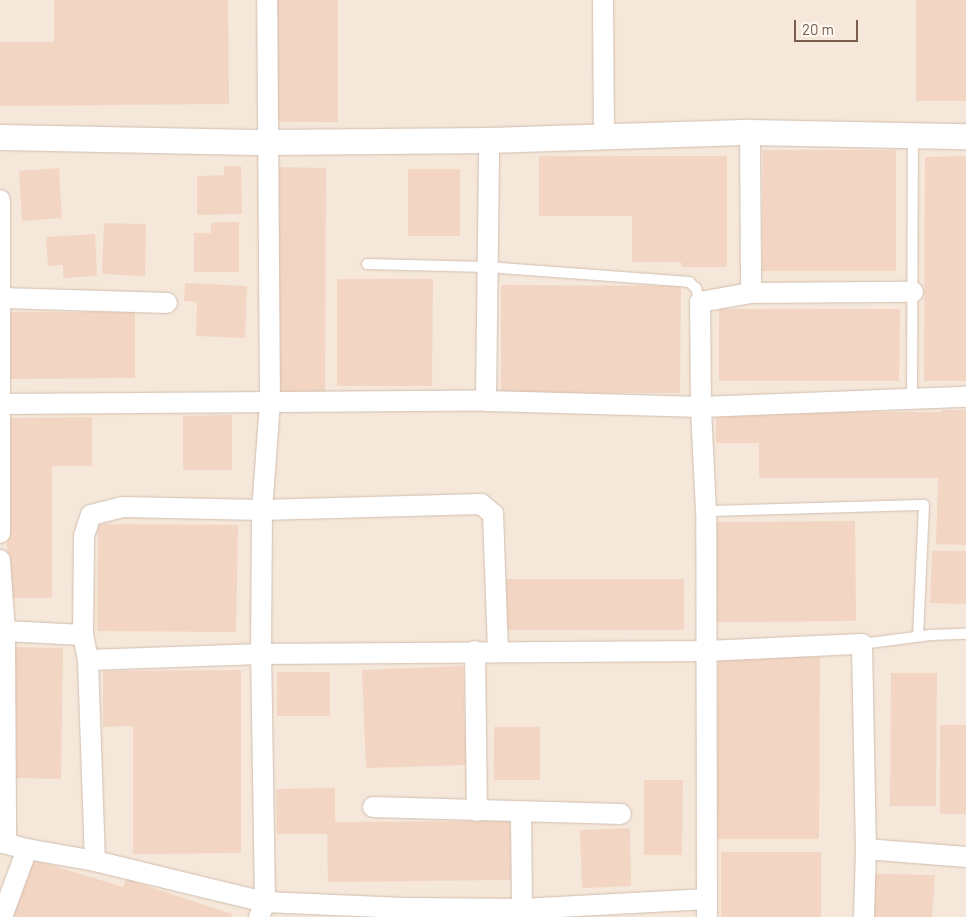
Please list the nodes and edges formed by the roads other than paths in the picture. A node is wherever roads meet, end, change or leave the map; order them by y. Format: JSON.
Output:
{"nodes":[{"id":1,"x":267,"y":0,"type":"edge"},
{"id":2,"x":603,"y":0,"type":"edge"},
{"id":3,"x":750,"y":132,"type":"junction"},
{"id":4,"x":913,"y":136,"type":"junction"},
{"id":5,"x":966,"y":136,"type":"edge"},
{"id":6,"x":0,"y":137,"type":"edge"},
{"id":7,"x":604,"y":137,"type":"junction"},
{"id":8,"x":489,"y":140,"type":"junction"},
{"id":9,"x":269,"y":142,"type":"junction"},
{"id":10,"x":0,"y":200,"type":"edge"},
{"id":11,"x":367,"y":264,"type":"dead end"},
{"id":12,"x":487,"y":267,"type":"junction"},
{"id":13,"x":0,"y":289,"type":"edge"},
{"id":14,"x":913,"y":292,"type":"junction"},
{"id":15,"x":751,"y":294,"type":"junction"},
{"id":16,"x":1,"y":298,"type":"edge"},
{"id":17,"x":700,"y":302,"type":"junction"},
{"id":18,"x":167,"y":303,"type":"dead end"},
{"id":19,"x":966,"y":397,"type":"edge"},
{"id":20,"x":912,"y":398,"type":"junction"},
{"id":21,"x":486,"y":401,"type":"junction"},
{"id":22,"x":270,"y":403,"type":"junction"},
{"id":23,"x":1,"y":404,"type":"edge"},
{"id":24,"x":701,"y":407,"type":"junction"},
{"id":25,"x":262,"y":510,"type":"junction"},
{"id":26,"x":706,"y":511,"type":"junction"},
{"id":27,"x":0,"y":533,"type":"edge"},
{"id":28,"x":0,"y":560,"type":"edge"},
{"id":29,"x":5,"y":631,"type":"junction"},
{"id":30,"x":966,"y":634,"type":"edge"},
{"id":31,"x":83,"y":635,"type":"junction"},
{"id":32,"x":918,"y":636,"type":"junction"},
{"id":33,"x":862,"y":644,"type":"junction"},
{"id":34,"x":475,"y":651,"type":"junction"},
{"id":35,"x":498,"y":651,"type":"junction"},
{"id":36,"x":706,"y":651,"type":"junction"},
{"id":37,"x":261,"y":654,"type":"junction"},
{"id":38,"x":88,"y":660,"type":"junction"},
{"id":39,"x":373,"y":807,"type":"dead end"},
{"id":40,"x":477,"y":811,"type":"junction"},
{"id":41,"x":521,"y":813,"type":"junction"},
{"id":42,"x":621,"y":814,"type":"dead end"},
{"id":43,"x":3,"y":842,"type":"edge"},
{"id":44,"x":27,"y":849,"type":"junction"},
{"id":45,"x":866,"y":849,"type":"junction"},
{"id":46,"x":966,"y":856,"type":"edge"},
{"id":47,"x":95,"y":861,"type":"junction"},
{"id":48,"x":707,"y":908,"type":"edge"},
{"id":49,"x":262,"y":909,"type":"edge"},
{"id":50,"x":522,"y":909,"type":"junction"},
{"id":51,"x":403,"y":913,"type":"edge"},
{"id":52,"x":2,"y":917,"type":"edge"},
{"id":53,"x":864,"y":917,"type":"edge"}],
"edges":[{"from":1,"to":9,"type":"street"},
{"from":2,"to":7,"type":"street"},
{"from":3,"to":4,"type":"street"},
{"from":3,"to":7,"type":"street"},
{"from":3,"to":15,"type":"street"},
{"from":4,"to":5,"type":"street"},
{"from":4,"to":14,"type":"lane"},
{"from":6,"to":9,"type":"street"},
{"from":7,"to":8,"type":"street"},
{"from":8,"to":9,"type":"street"},
{"from":8,"to":12,"type":"street"},
{"from":9,"to":22,"type":"street"},
{"from":10,"to":13,"type":"street"},
{"from":11,"to":12,"type":"lane"},
{"from":12,"to":17,"type":"lane"},
{"from":12,"to":21,"type":"street"},
{"from":13,"to":16,"type":"street"},
{"from":14,"to":15,"type":"street"},
{"from":14,"to":20,"type":"lane"},
{"from":15,"to":17,"type":"street"},
{"from":16,"to":18,"type":"street"},
{"from":16,"to":23,"type":"street"},
{"from":17,"to":24,"type":"street"},
{"from":19,"to":20,"type":"street"},
{"from":20,"to":24,"type":"street"},
{"from":21,"to":22,"type":"street"},
{"from":21,"to":24,"type":"street"},
{"from":22,"to":23,"type":"street"},
{"from":22,"to":25,"type":"street"},
{"from":23,"to":27,"type":"street"},
{"from":24,"to":26,"type":"street"},
{"from":25,"to":31,"type":"street"},
{"from":25,"to":35,"type":"street"},
{"from":25,"to":37,"type":"street"},
{"from":26,"to":32,"type":"lane"},
{"from":26,"to":36,"type":"street"},
{"from":28,"to":29,"type":"street"},
{"from":29,"to":31,"type":"street"},
{"from":29,"to":43,"type":"street"},
{"from":30,"to":32,"type":"lane"},
{"from":31,"to":38,"type":"street"},
{"from":32,"to":33,"type":"lane"},
{"from":33,"to":36,"type":"street"},
{"from":33,"to":45,"type":"street"},
{"from":34,"to":35,"type":"street"},
{"from":34,"to":37,"type":"street"},
{"from":34,"to":40,"type":"street"},
{"from":35,"to":36,"type":"street"},
{"from":36,"to":48,"type":"street"},
{"from":37,"to":38,"type":"street"},
{"from":37,"to":49,"type":"street"},
{"from":38,"to":47,"type":"street"},
{"from":39,"to":40,"type":"street"},
{"from":40,"to":41,"type":"street"},
{"from":41,"to":42,"type":"street"},
{"from":41,"to":50,"type":"street"},
{"from":43,"to":44,"type":"street"},
{"from":44,"to":47,"type":"street"},
{"from":44,"to":52,"type":"street"},
{"from":45,"to":46,"type":"street"},
{"from":45,"to":53,"type":"street"},
{"from":47,"to":49,"type":"street"},
{"from":48,"to":50,"type":"street"},
{"from":49,"to":51,"type":"street"},
{"from":50,"to":51,"type":"street"}]}
